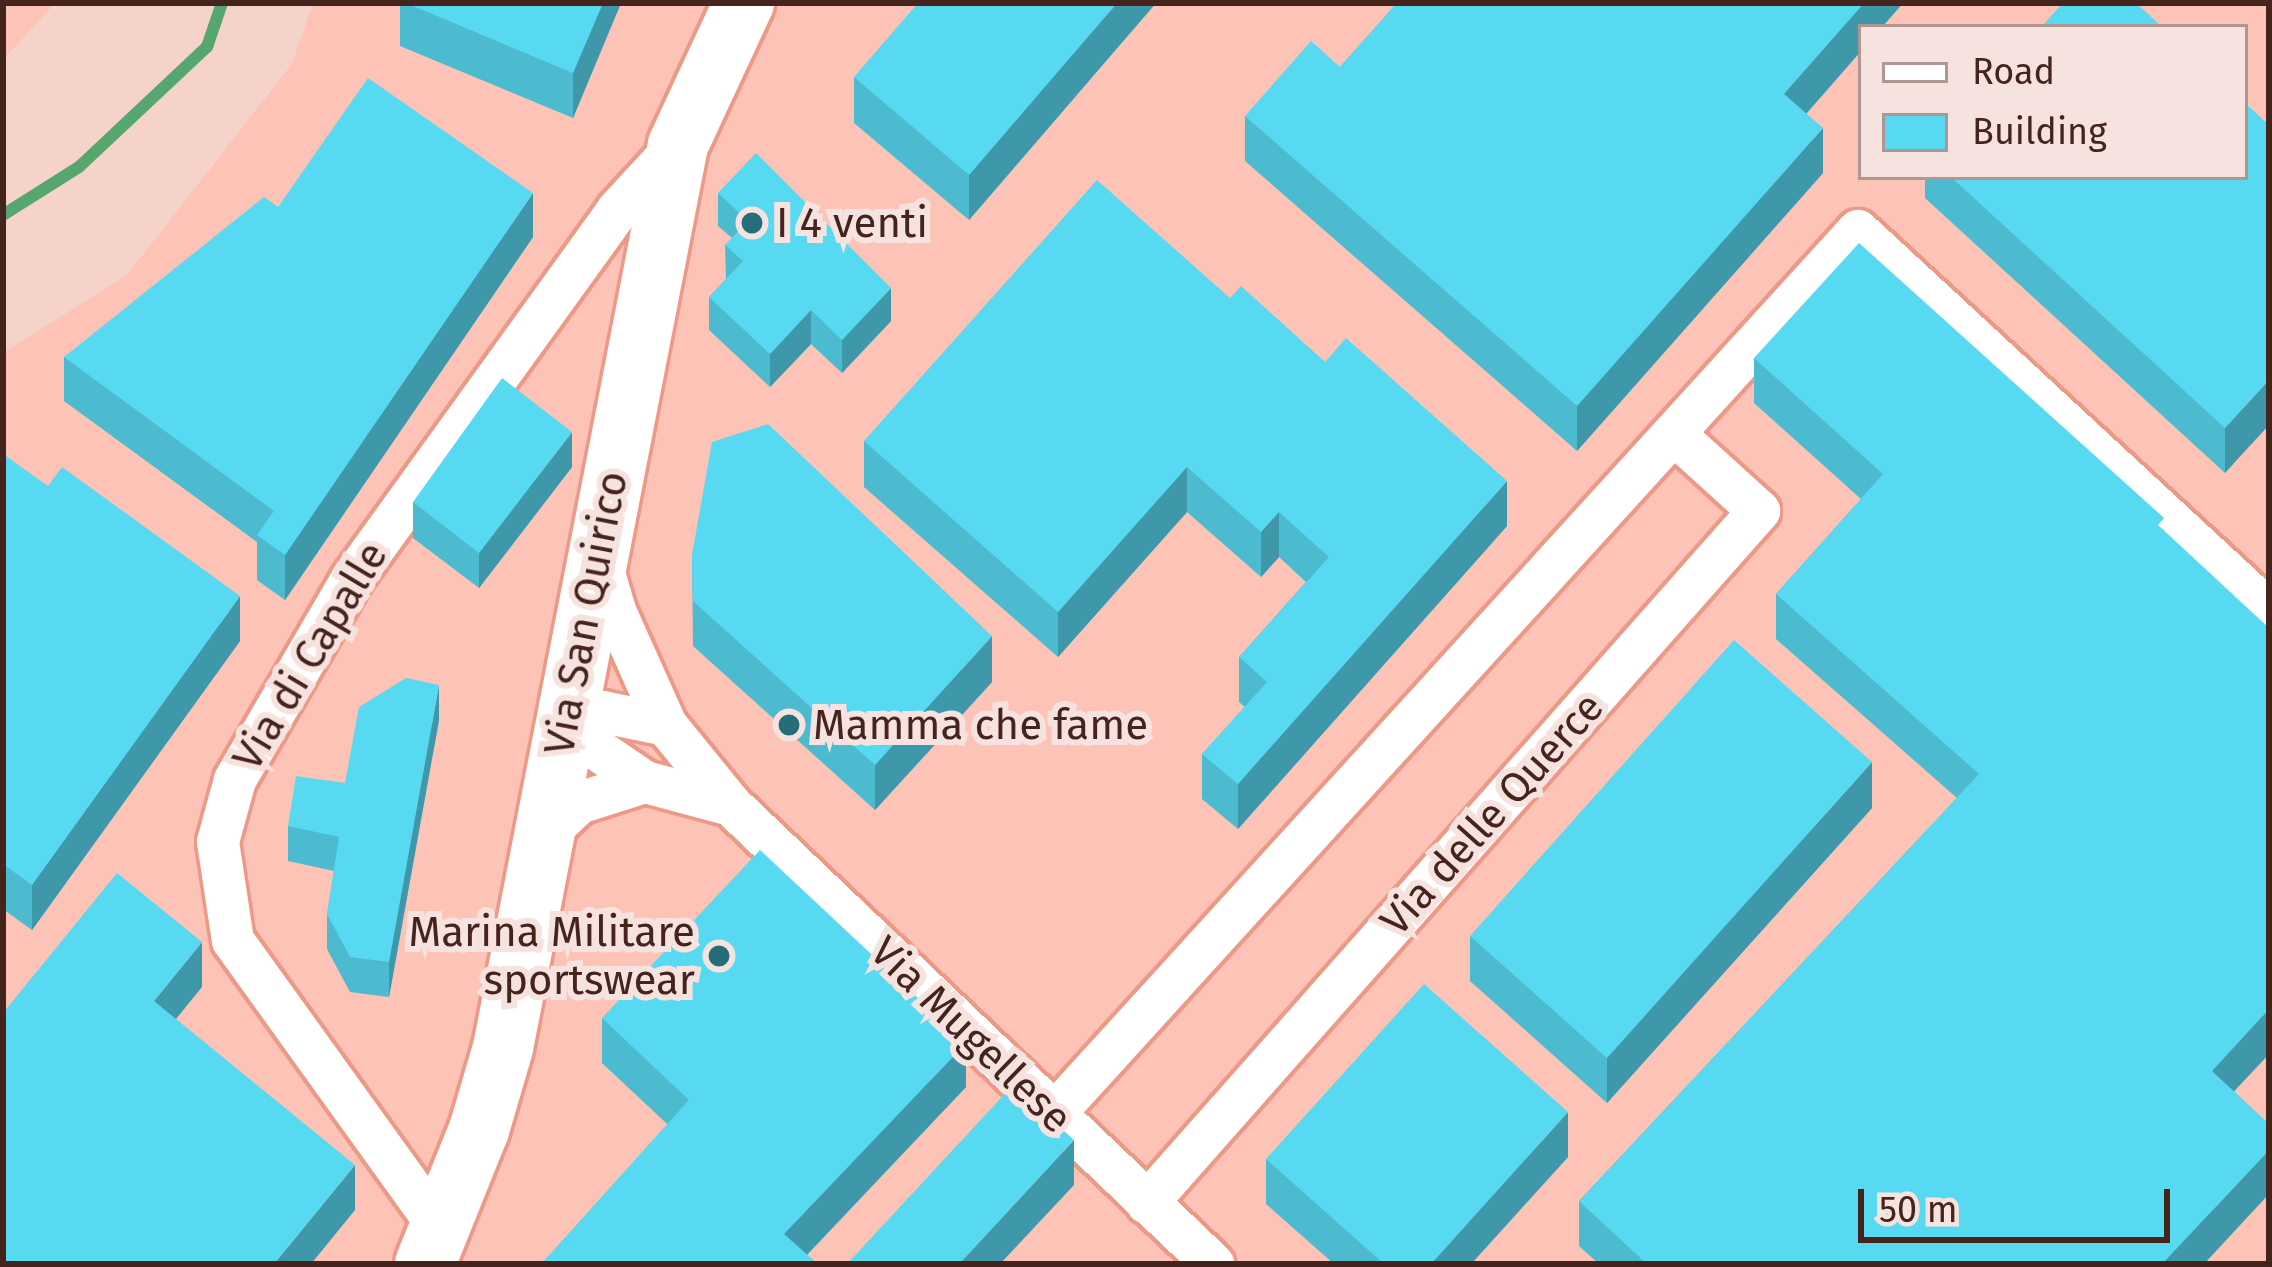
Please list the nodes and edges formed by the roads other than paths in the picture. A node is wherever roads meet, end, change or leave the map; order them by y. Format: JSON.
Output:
{"nodes":[{"id":1,"x":744,"y":3,"type":"edge"},
{"id":2,"x":678,"y":145,"type":"junction"},
{"id":3,"x":1674,"y":434,"type":"junction"},
{"id":4,"x":597,"y":550,"type":"junction"},
{"id":5,"x":2269,"y":611,"type":"edge"},
{"id":6,"x":666,"y":725,"type":"junction"},
{"id":7,"x":564,"y":728,"type":"junction"},
{"id":8,"x":644,"y":782,"type":"junction"},
{"id":9,"x":730,"y":805,"type":"junction"},
{"id":10,"x":543,"y":838,"type":"junction"},
{"id":11,"x":1054,"y":1114,"type":"junction"},
{"id":12,"x":1147,"y":1202,"type":"junction"},
{"id":13,"x":433,"y":1247,"type":"edge"},
{"id":14,"x":1213,"y":1264,"type":"edge"}],
"edges":[{"from":1,"to":2,"type":"street","name":"Via San Quirico"},
{"from":2,"to":4,"type":"street","name":"Via San Quirico"},
{"from":2,"to":13,"type":"street","name":"Via di Capalle"},
{"from":3,"to":5,"type":"street"},
{"from":3,"to":11,"type":"street"},
{"from":3,"to":12,"type":"street","name":"Via delle Querce"},
{"from":4,"to":6,"type":"street","name":"Via Mugellese"},
{"from":4,"to":7,"type":"street","name":"Via San Quirico"},
{"from":6,"to":7,"type":"street"},
{"from":6,"to":9,"type":"street","name":"Via Mugellese"},
{"from":7,"to":8,"type":"street","name":"Via Mugellese"},
{"from":7,"to":10,"type":"street","name":"Via San Quirico"},
{"from":8,"to":9,"type":"street","name":"Via Mugellese"},
{"from":8,"to":10,"type":"street"},
{"from":9,"to":11,"type":"street","name":"Via Mugellese"},
{"from":10,"to":13,"type":"street","name":"Via San Quirico"},
{"from":11,"to":12,"type":"street","name":"Via Mugellese"},
{"from":12,"to":14,"type":"street","name":"Via Mugellese"}]}
